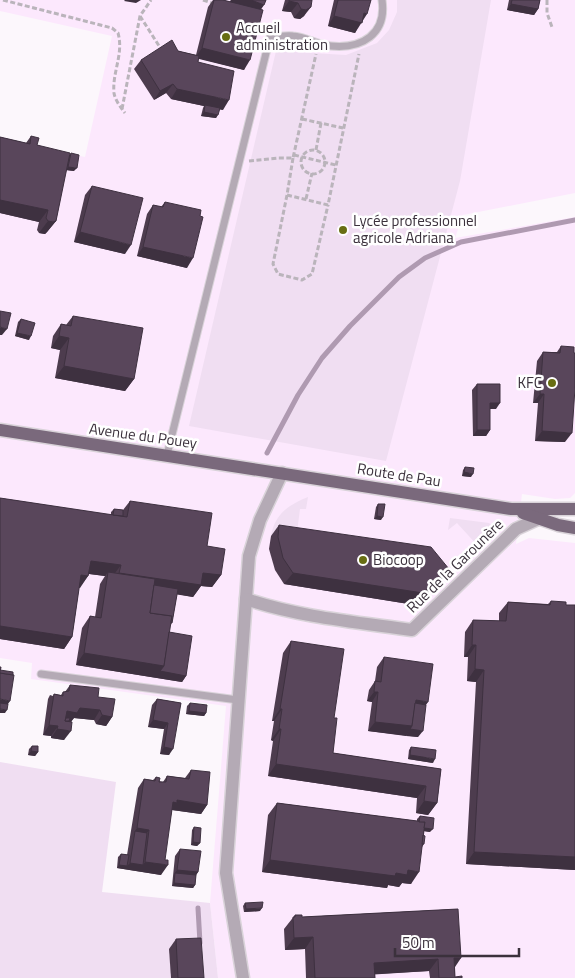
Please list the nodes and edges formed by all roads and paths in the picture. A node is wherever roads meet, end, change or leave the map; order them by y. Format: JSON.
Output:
{"nodes":[{"id":1,"x":3,"y":0,"type":"edge"},
{"id":2,"x":151,"y":0,"type":"edge"},
{"id":3,"x":204,"y":0,"type":"edge"},
{"id":4,"x":382,"y":0,"type":"edge"},
{"id":5,"x":548,"y":0,"type":"edge"},
{"id":6,"x":221,"y":6,"type":"edge"},
{"id":7,"x":140,"y":16,"type":"junction"},
{"id":8,"x":552,"y":27,"type":"dead end"},
{"id":9,"x":318,"y":43,"type":"junction"},
{"id":10,"x":361,"y":44,"type":"junction"},
{"id":11,"x":161,"y":49,"type":"edge"},
{"id":12,"x":122,"y":109,"type":"junction"},
{"id":13,"x":125,"y":114,"type":"dead end"},
{"id":14,"x":302,"y":119,"type":"junction"},
{"id":15,"x":321,"y":123,"type":"junction"},
{"id":16,"x":343,"y":128,"type":"junction"},
{"id":17,"x":316,"y":150,"type":"junction"},
{"id":18,"x":294,"y":157,"type":"junction"},
{"id":19,"x":302,"y":157,"type":"junction"},
{"id":20,"x":325,"y":162,"type":"junction"},
{"id":21,"x":336,"y":165,"type":"junction"},
{"id":22,"x":238,"y":167,"type":"junction"},
{"id":23,"x":312,"y":173,"type":"junction"},
{"id":24,"x":287,"y":195,"type":"junction"},
{"id":25,"x":306,"y":199,"type":"junction"},
{"id":26,"x":328,"y":205,"type":"junction"},
{"id":27,"x":0,"y":430,"type":"edge"},
{"id":28,"x":167,"y":455,"type":"junction"},
{"id":29,"x":282,"y":473,"type":"junction"},
{"id":30,"x":511,"y":509,"type":"junction"},
{"id":31,"x":575,"y":509,"type":"edge"},
{"id":32,"x":538,"y":519,"type":"junction"},
{"id":33,"x":575,"y":528,"type":"edge"},
{"id":34,"x":246,"y":599,"type":"junction"},
{"id":35,"x":41,"y":674,"type":"dead end"},
{"id":36,"x":238,"y":700,"type":"junction"},
{"id":37,"x":243,"y":978,"type":"edge"}],
"edges":[{"from":1,"to":12,"type":"path"},
{"from":2,"to":7,"type":"path"},
{"from":3,"to":6,"type":"path"},
{"from":4,"to":10,"type":"lane"},
{"from":5,"to":8,"type":"path"},
{"from":7,"to":11,"type":"path"},
{"from":7,"to":12,"type":"path"},
{"from":9,"to":10,"type":"lane"},
{"from":9,"to":14,"type":"path"},
{"from":9,"to":22,"type":"lane"},
{"from":10,"to":16,"type":"path"},
{"from":12,"to":13,"type":"path"},
{"from":14,"to":15,"type":"path"},
{"from":14,"to":18,"type":"path"},
{"from":15,"to":16,"type":"path"},
{"from":15,"to":17,"type":"path"},
{"from":16,"to":21,"type":"path"},
{"from":17,"to":19,"type":"path"},
{"from":17,"to":20,"type":"path"},
{"from":18,"to":19,"type":"path"},
{"from":18,"to":22,"type":"path"},
{"from":18,"to":24,"type":"path"},
{"from":19,"to":20,"type":"path"},
{"from":19,"to":23,"type":"path"},
{"from":20,"to":21,"type":"path"},
{"from":20,"to":23,"type":"path"},
{"from":21,"to":26,"type":"path"},
{"from":22,"to":28,"type":"lane"},
{"from":23,"to":25,"type":"path"},
{"from":24,"to":25,"type":"path"},
{"from":24,"to":26,"type":"path"},
{"from":25,"to":26,"type":"path"},
{"from":27,"to":28,"type":"main road","name":"Avenue du Pouey"},
{"from":28,"to":29,"type":"main road","name":"Avenue du Pouey"},
{"from":29,"to":30,"type":"main road","name":"Route de Pau"},
{"from":29,"to":34,"type":"street"},
{"from":30,"to":31,"type":"main road","name":"Route de Pau"},
{"from":30,"to":32,"type":"main road","name":"Route de Pau"},
{"from":32,"to":33,"type":"main road","name":"Route de Pau"},
{"from":32,"to":34,"type":"street","name":"Rue de la Garounère"},
{"from":34,"to":36,"type":"street"},
{"from":35,"to":36,"type":"lane"},
{"from":36,"to":37,"type":"street"}]}
